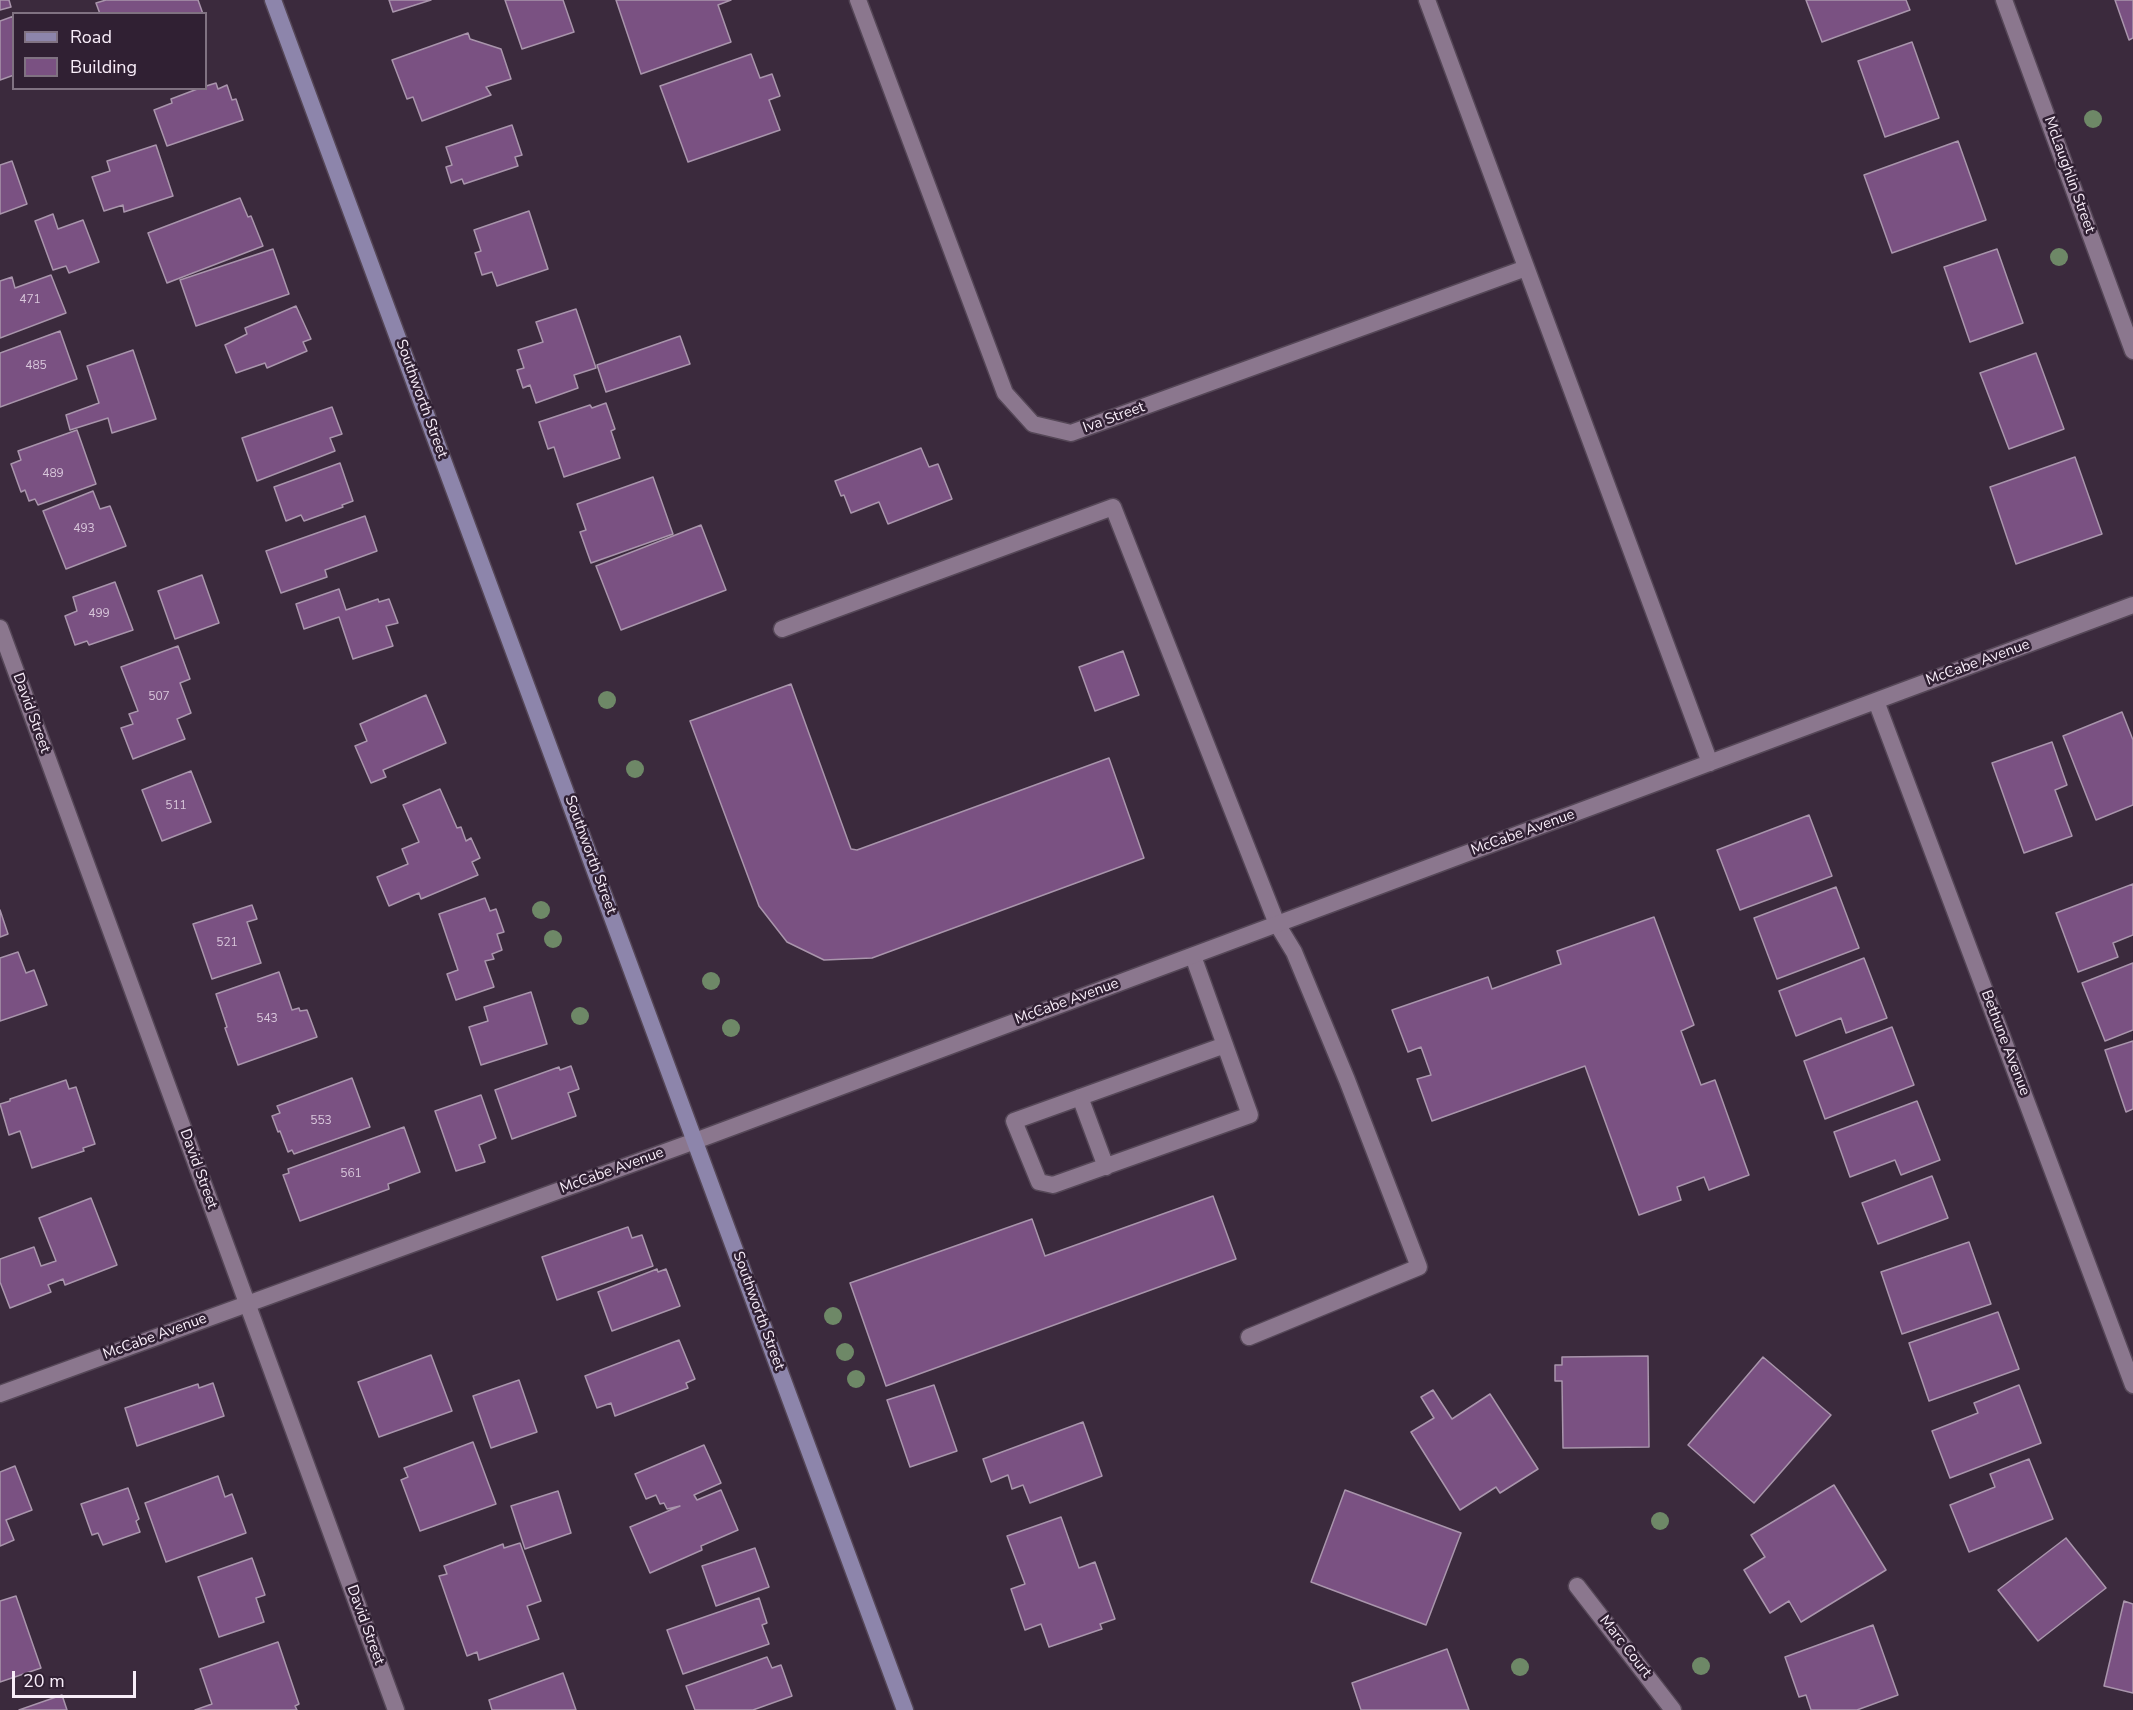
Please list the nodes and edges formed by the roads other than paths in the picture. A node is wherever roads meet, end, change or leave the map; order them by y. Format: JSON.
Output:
{"nodes":[{"id":1,"x":273,"y":0,"type":"edge"},
{"id":2,"x":858,"y":0,"type":"edge"},
{"id":3,"x":1427,"y":0,"type":"edge"},
{"id":4,"x":2004,"y":0,"type":"edge"},
{"id":5,"x":1526,"y":268,"type":"junction"},
{"id":6,"x":2133,"y":351,"type":"edge"},
{"id":7,"x":2133,"y":606,"type":"edge"},
{"id":8,"x":0,"y":628,"type":"edge"},
{"id":9,"x":782,"y":629,"type":"dead end"},
{"id":10,"x":1876,"y":701,"type":"junction"},
{"id":11,"x":1710,"y":763,"type":"junction"},
{"id":12,"x":1277,"y":924,"type":"junction"},
{"id":13,"x":1193,"y":956,"type":"junction"},
{"id":14,"x":1225,"y":1045,"type":"junction"},
{"id":15,"x":1080,"y":1097,"type":"junction"},
{"id":16,"x":695,"y":1141,"type":"junction"},
{"id":17,"x":1106,"y":1167,"type":"junction"},
{"id":18,"x":247,"y":1303,"type":"junction"},
{"id":19,"x":1249,"y":1336,"type":"dead end"},
{"id":20,"x":2133,"y":1385,"type":"edge"},
{"id":21,"x":0,"y":1394,"type":"edge"},
{"id":22,"x":1576,"y":1586,"type":"dead end"},
{"id":23,"x":396,"y":1710,"type":"edge"},
{"id":24,"x":904,"y":1710,"type":"edge"},
{"id":25,"x":1673,"y":1710,"type":"edge"}],
"edges":[{"from":1,"to":16,"type":"main road","name":"Southworth Street"},
{"from":2,"to":5,"type":"street","name":"Iva Street"},
{"from":3,"to":5,"type":"street"},
{"from":4,"to":6,"type":"street","name":"McLaughlin Street"},
{"from":5,"to":11,"type":"street"},
{"from":7,"to":10,"type":"street","name":"McCabe Avenue"},
{"from":8,"to":18,"type":"street","name":"David Street"},
{"from":9,"to":12,"type":"street"},
{"from":10,"to":11,"type":"street","name":"McCabe Avenue"},
{"from":10,"to":20,"type":"street","name":"Bethune Avenue"},
{"from":11,"to":12,"type":"street","name":"McCabe Avenue"},
{"from":12,"to":13,"type":"street","name":"McCabe Avenue"},
{"from":12,"to":19,"type":"street"},
{"from":13,"to":14,"type":"street"},
{"from":13,"to":16,"type":"street","name":"McCabe Avenue"},
{"from":14,"to":15,"type":"street"},
{"from":14,"to":17,"type":"street"},
{"from":15,"to":17,"type":"street"},
{"from":15,"to":17,"type":"street"},
{"from":16,"to":18,"type":"street","name":"McCabe Avenue"},
{"from":16,"to":24,"type":"main road","name":"Southworth Street"},
{"from":18,"to":21,"type":"street","name":"McCabe Avenue"},
{"from":18,"to":23,"type":"street","name":"David Street"},
{"from":22,"to":25,"type":"street","name":"Marc Court"}]}
